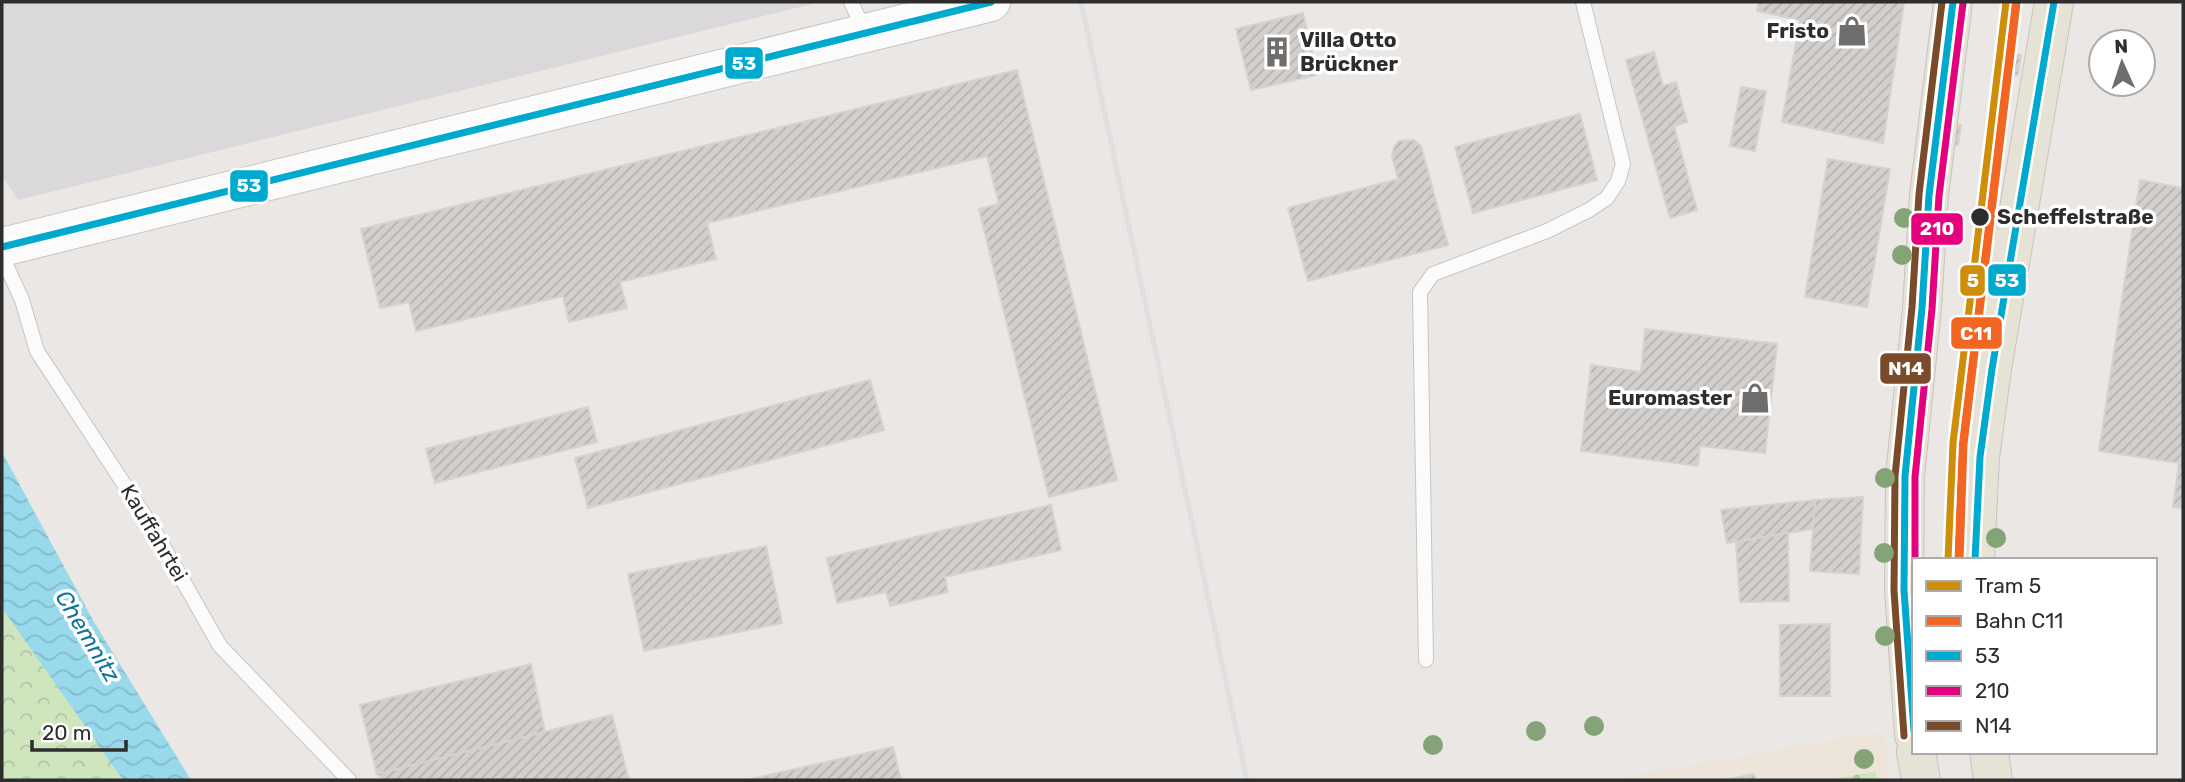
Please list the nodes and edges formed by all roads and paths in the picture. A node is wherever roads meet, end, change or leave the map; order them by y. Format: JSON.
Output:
{"nodes":[{"id":1,"x":991,"y":2,"type":"edge"},
{"id":2,"x":1583,"y":2,"type":"edge"},
{"id":3,"x":1953,"y":2,"type":"edge"},
{"id":4,"x":2054,"y":2,"type":"edge"},
{"id":5,"x":858,"y":17,"type":"edge"},
{"id":6,"x":2,"y":247,"type":"edge"},
{"id":7,"x":2,"y":256,"type":"edge"},
{"id":8,"x":1975,"y":558,"type":"edge"},
{"id":9,"x":1426,"y":660,"type":"dead end"},
{"id":10,"x":1912,"y":709,"type":"edge"},
{"id":11,"x":1916,"y":754,"type":"edge"},
{"id":12,"x":1989,"y":754,"type":"edge"},
{"id":13,"x":349,"y":780,"type":"edge"},
{"id":14,"x":1921,"y":780,"type":"edge"},
{"id":15,"x":1993,"y":780,"type":"edge"}],
"edges":[{"from":1,"to":5,"type":"main road"},
{"from":2,"to":9,"type":"lane"},
{"from":3,"to":10,"type":"main road"},
{"from":4,"to":8,"type":"main road"},
{"from":5,"to":6,"type":"main road"},
{"from":7,"to":13,"type":"lane","name":"Kauffahrtei"},
{"from":11,"to":14,"type":"main road"},
{"from":12,"to":15,"type":"main road"}]}
